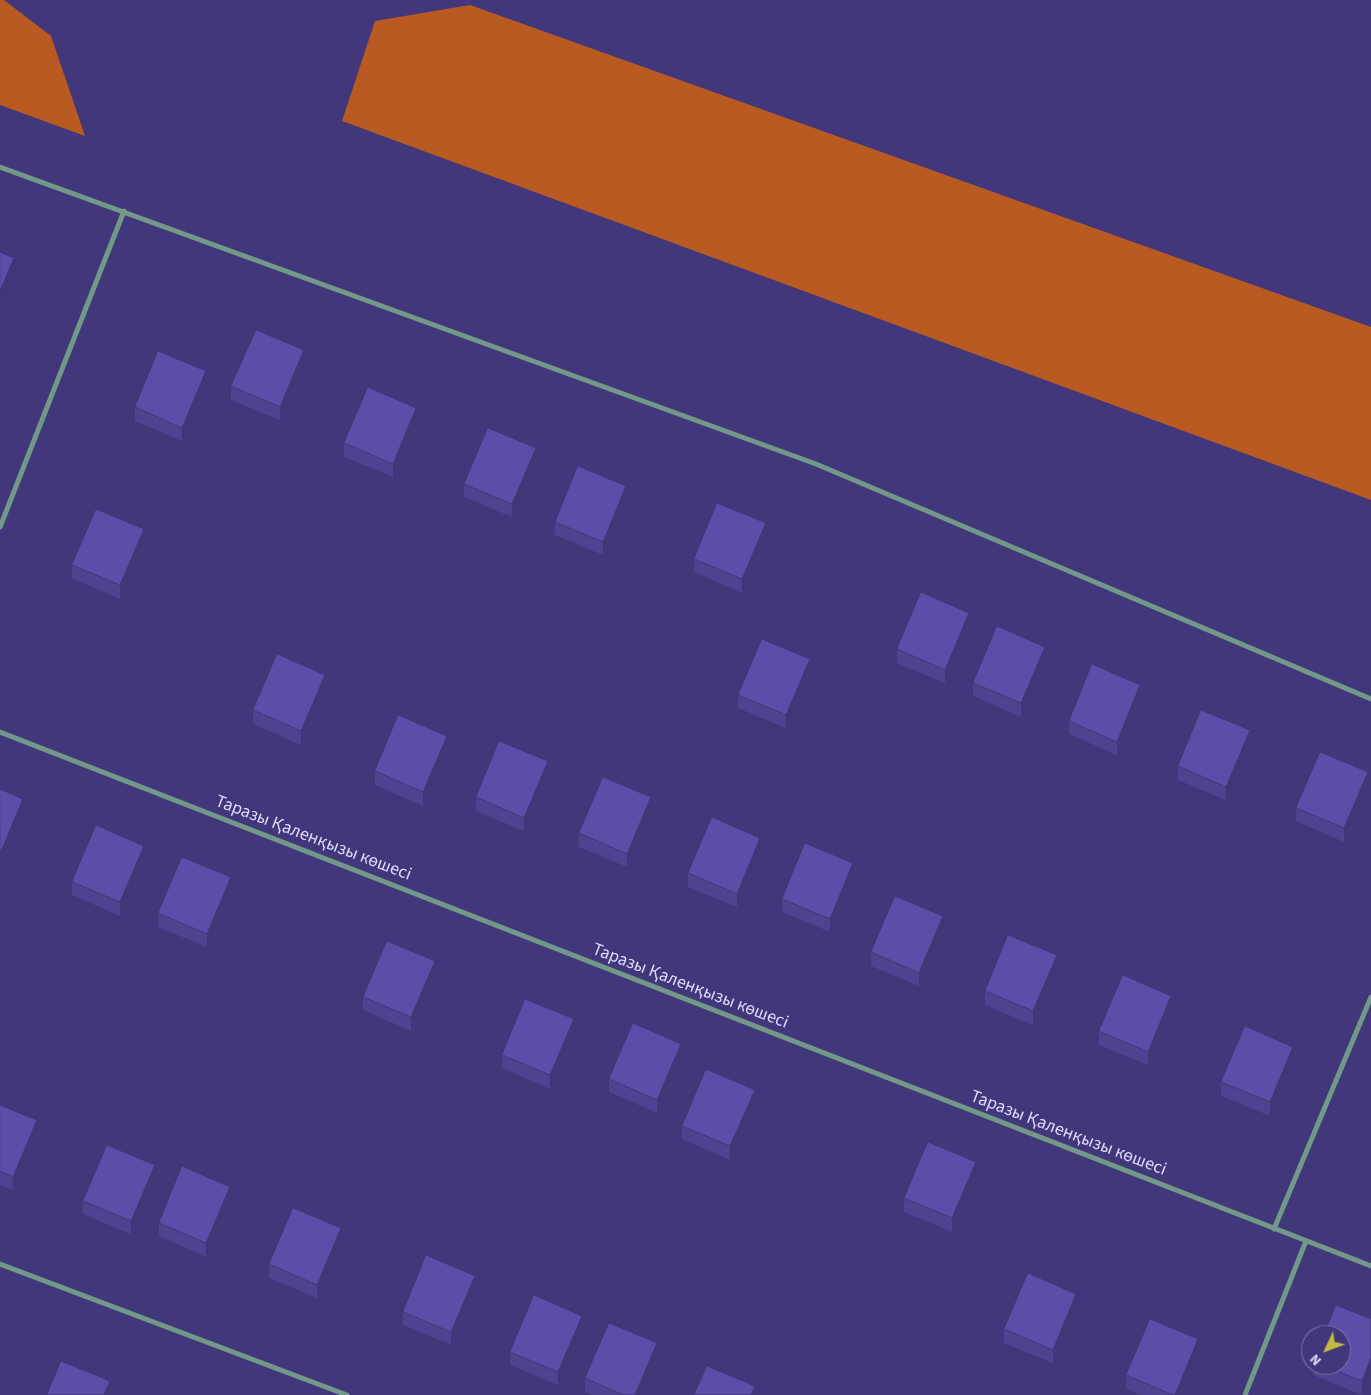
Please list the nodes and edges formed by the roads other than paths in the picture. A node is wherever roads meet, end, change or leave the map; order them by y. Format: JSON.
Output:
{"nodes":[{"id":1,"x":0,"y":167,"type":"edge"},
{"id":2,"x":124,"y":211,"type":"junction"},
{"id":3,"x":0,"y":527,"type":"edge"},
{"id":4,"x":1371,"y":699,"type":"edge"},
{"id":5,"x":0,"y":732,"type":"edge"},
{"id":6,"x":1371,"y":997,"type":"edge"},
{"id":7,"x":1274,"y":1229,"type":"junction"},
{"id":8,"x":1306,"y":1241,"type":"junction"},
{"id":9,"x":0,"y":1264,"type":"edge"},
{"id":10,"x":1371,"y":1266,"type":"edge"},
{"id":11,"x":348,"y":1395,"type":"edge"},
{"id":12,"x":1245,"y":1395,"type":"edge"}],
"edges":[{"from":1,"to":2,"type":"street"},
{"from":2,"to":3,"type":"street"},
{"from":2,"to":4,"type":"street"},
{"from":5,"to":7,"type":"street","name":"Таразы Қаленқызы көшесі"},
{"from":6,"to":7,"type":"street"},
{"from":7,"to":8,"type":"street","name":"Таразы Қаленқызы көшесі"},
{"from":8,"to":10,"type":"street","name":"Таразы Қаленқызы көшесі"},
{"from":8,"to":12,"type":"street"},
{"from":9,"to":11,"type":"street"}]}
